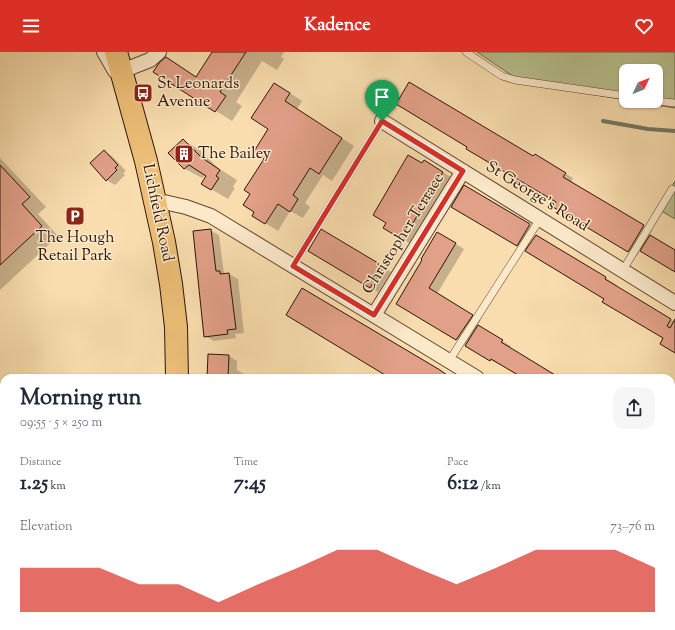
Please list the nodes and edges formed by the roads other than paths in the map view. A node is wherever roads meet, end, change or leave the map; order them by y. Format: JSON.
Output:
{"nodes":[{"id":1,"x":104,"y":52,"type":"edge"},
{"id":2,"x":159,"y":52,"type":"edge"},
{"id":3,"x":466,"y":52,"type":"edge"},
{"id":4,"x":122,"y":71,"type":"edge"},
{"id":5,"x":619,"y":95,"type":"edge"},
{"id":6,"x":663,"y":102,"type":"edge"},
{"id":7,"x":675,"y":103,"type":"edge"},
{"id":8,"x":382,"y":121,"type":"joint"},
{"id":9,"x":463,"y":171,"type":"junction"},
{"id":10,"x":672,"y":189,"type":"dead end"},
{"id":11,"x":155,"y":200,"type":"junction"},
{"id":12,"x":540,"y":219,"type":"junction"},
{"id":13,"x":293,"y":266,"type":"junction"},
{"id":14,"x":623,"y":270,"type":"junction"},
{"id":15,"x":675,"y":303,"type":"edge"},
{"id":16,"x":374,"y":315,"type":"junction"},
{"id":17,"x":449,"y":362,"type":"junction"},
{"id":18,"x":177,"y":374,"type":"edge"},
{"id":19,"x":470,"y":374,"type":"edge"}],
"edges":[{"from":1,"to":4,"type":"street"},
{"from":2,"to":4,"type":"street"},
{"from":3,"to":5,"type":"lane"},
{"from":4,"to":11,"type":"highway","name":"Lichfield Road"},
{"from":6,"to":7,"type":"lane"},
{"from":8,"to":9,"type":"street","name":"St George's Road"},
{"from":8,"to":13,"type":"lane"},
{"from":9,"to":12,"type":"street","name":"St George's Road"},
{"from":9,"to":16,"type":"street","name":"Christopher Terrace"},
{"from":10,"to":14,"type":"lane"},
{"from":11,"to":13,"type":"street"},
{"from":11,"to":18,"type":"highway","name":"Lichfield Road"},
{"from":12,"to":14,"type":"street","name":"St George's Road"},
{"from":12,"to":17,"type":"lane"},
{"from":13,"to":16,"type":"street"},
{"from":14,"to":15,"type":"street","name":"St George's Road"},
{"from":16,"to":17,"type":"street"},
{"from":17,"to":19,"type":"street"}]}
